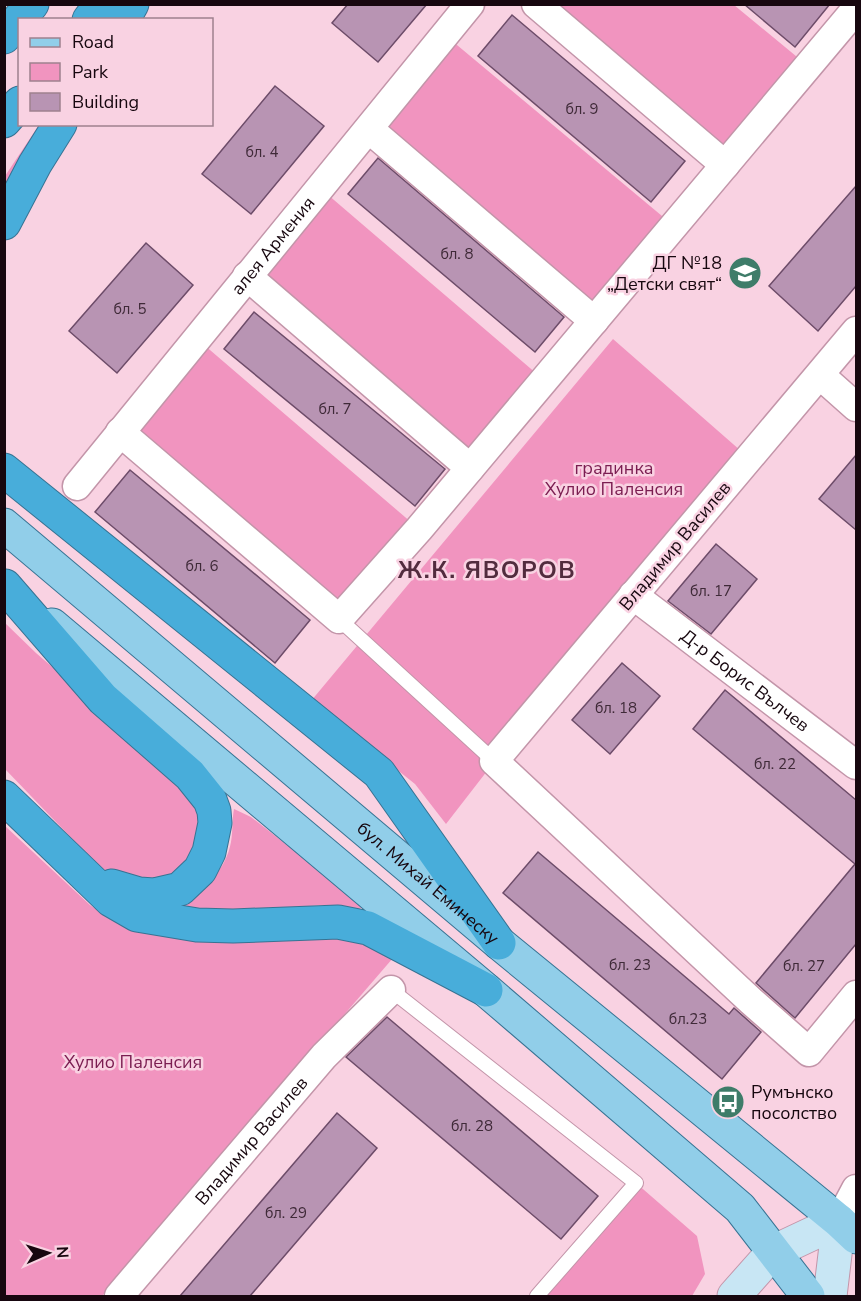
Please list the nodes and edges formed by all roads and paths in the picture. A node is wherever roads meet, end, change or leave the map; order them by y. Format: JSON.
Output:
{"nodes":[{"id":1,"x":32,"y":4,"type":"edge"},
{"id":2,"x":101,"y":4,"type":"edge"},
{"id":3,"x":132,"y":4,"type":"edge"},
{"id":4,"x":470,"y":4,"type":"edge"},
{"id":5,"x":536,"y":4,"type":"edge"},
{"id":6,"x":856,"y":9,"type":"edge"},
{"id":7,"x":20,"y":18,"type":"edge"},
{"id":8,"x":90,"y":18,"type":"edge"},
{"id":9,"x":124,"y":18,"type":"edge"},
{"id":10,"x":18,"y":20,"type":"edge"},
{"id":11,"x":4,"y":37,"type":"edge"},
{"id":12,"x":18,"y":105,"type":"edge"},
{"id":13,"x":4,"y":121,"type":"edge"},
{"id":14,"x":59,"y":126,"type":"edge"},
{"id":15,"x":369,"y":129,"type":"junction"},
{"id":16,"x":725,"y":165,"type":"junction"},
{"id":17,"x":4,"y":223,"type":"edge"},
{"id":18,"x":247,"y":276,"type":"junction"},
{"id":19,"x":594,"y":321,"type":"junction"},
{"id":20,"x":856,"y":331,"type":"edge"},
{"id":21,"x":820,"y":375,"type":"junction"},
{"id":22,"x":856,"y":407,"type":"edge"},
{"id":23,"x":120,"y":432,"type":"junction"},
{"id":24,"x":470,"y":468,"type":"junction"},
{"id":25,"x":4,"y":470,"type":"edge"},
{"id":26,"x":77,"y":486,"type":"dead end"},
{"id":27,"x":4,"y":525,"type":"edge"},
{"id":28,"x":5,"y":586,"type":"edge"},
{"id":29,"x":633,"y":595,"type":"junction"},
{"id":30,"x":339,"y":619,"type":"junction"},
{"id":31,"x":494,"y":761,"type":"junction"},
{"id":32,"x":856,"y":765,"type":"edge"},
{"id":33,"x":4,"y":797,"type":"edge"},
{"id":34,"x":71,"y":863,"type":"junction"},
{"id":35,"x":499,"y":943,"type":"junction"},
{"id":36,"x":391,"y":990,"type":"joint"},
{"id":37,"x":486,"y":990,"type":"junction"},
{"id":38,"x":856,"y":995,"type":"edge"},
{"id":39,"x":856,"y":1190,"type":"edge"},
{"id":40,"x":848,"y":1229,"type":"edge"},
{"id":41,"x":773,"y":1252,"type":"junction"},
{"id":42,"x":119,"y":1296,"type":"edge"},
{"id":43,"x":537,"y":1296,"type":"edge"},
{"id":44,"x":734,"y":1296,"type":"edge"},
{"id":45,"x":808,"y":1296,"type":"edge"},
{"id":46,"x":830,"y":1296,"type":"edge"}],
"edges":[{"from":1,"to":7,"type":"highway"},
{"from":2,"to":8,"type":"highway"},
{"from":3,"to":9,"type":"highway"},
{"from":4,"to":15,"type":"street","name":"алея Армения"},
{"from":5,"to":16,"type":"street"},
{"from":6,"to":16,"type":"street"},
{"from":10,"to":11,"type":"highway"},
{"from":12,"to":13,"type":"highway"},
{"from":14,"to":17,"type":"highway"},
{"from":15,"to":18,"type":"street","name":"алея Армения"},
{"from":15,"to":19,"type":"street"},
{"from":16,"to":19,"type":"street"},
{"from":18,"to":23,"type":"street","name":"алея Армения"},
{"from":18,"to":24,"type":"street"},
{"from":19,"to":24,"type":"street"},
{"from":20,"to":21,"type":"street","name":"Владимир Василев"},
{"from":21,"to":22,"type":"street"},
{"from":21,"to":29,"type":"street","name":"Владимир Василев"},
{"from":23,"to":26,"type":"street","name":"алея Армения"},
{"from":23,"to":30,"type":"street"},
{"from":24,"to":30,"type":"street"},
{"from":25,"to":35,"type":"highway"},
{"from":27,"to":35,"type":"main road","name":"бул. Михай Еминеску"},
{"from":28,"to":34,"type":"highway"},
{"from":28,"to":37,"type":"main road"},
{"from":29,"to":31,"type":"street","name":"Владимир Василев"},
{"from":29,"to":32,"type":"street","name":"Д-р Борис Вълчев"},
{"from":30,"to":31,"type":"lane"},
{"from":31,"to":38,"type":"street"},
{"from":33,"to":34,"type":"highway"},
{"from":34,"to":37,"type":"highway"},
{"from":35,"to":40,"type":"main road","name":"бул. Михай Еминеску"},
{"from":36,"to":42,"type":"street","name":"Владимир Василев"},
{"from":36,"to":43,"type":"lane"},
{"from":37,"to":41,"type":"main road"},
{"from":39,"to":40,"type":"street"},
{"from":40,"to":41,"type":"main road"},
{"from":40,"to":46,"type":"main road"},
{"from":41,"to":44,"type":"main road"},
{"from":41,"to":45,"type":"main road"}]}
